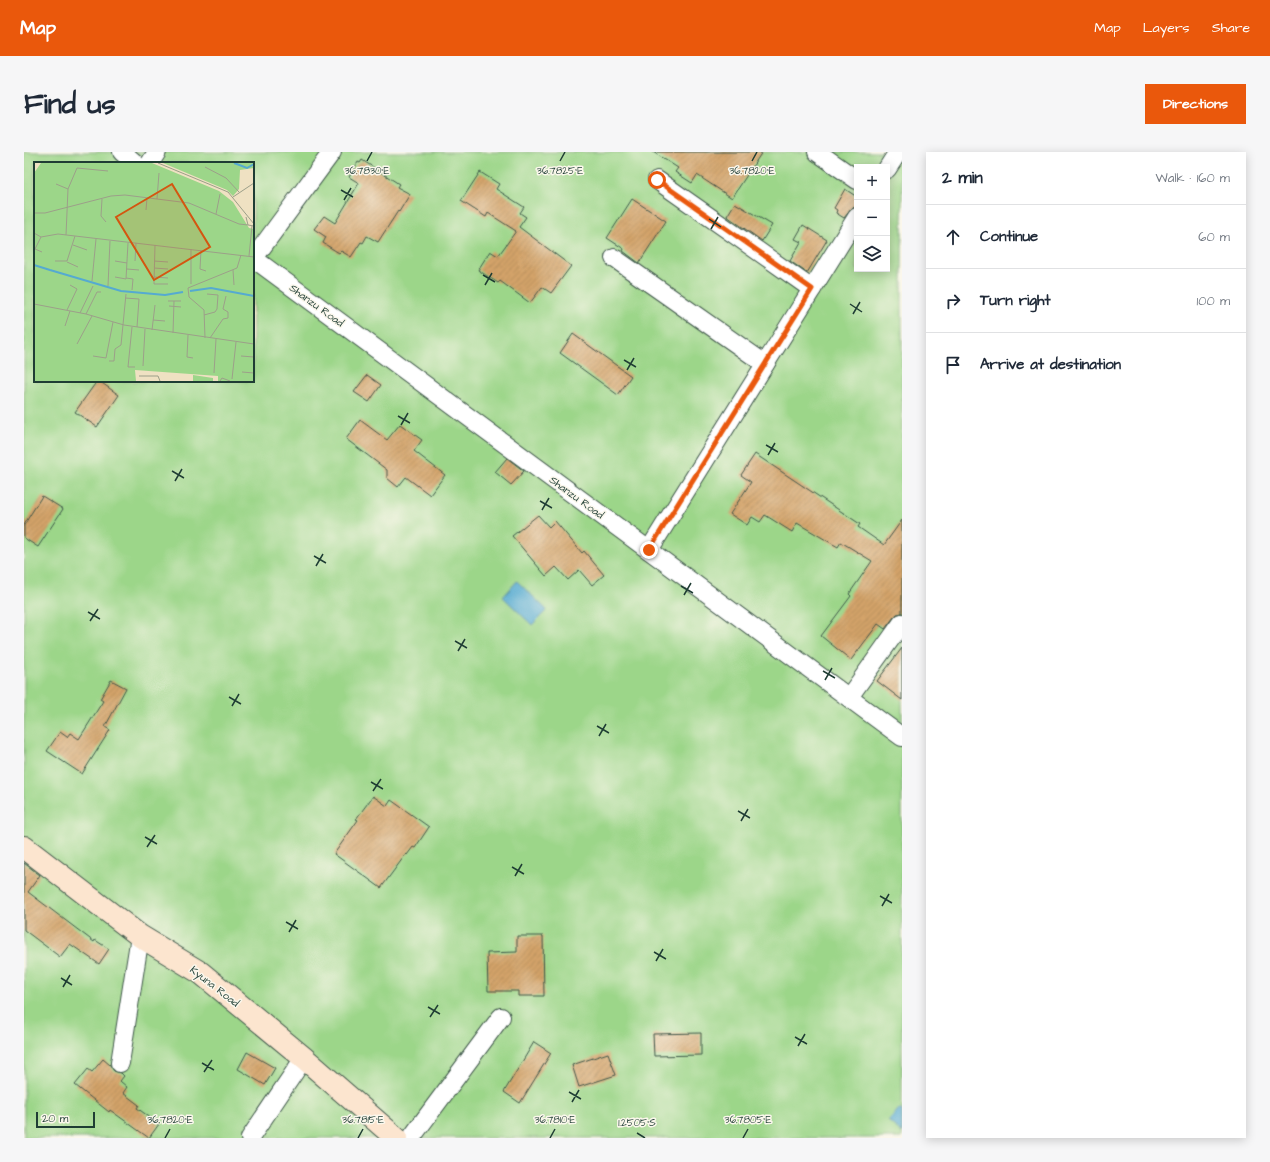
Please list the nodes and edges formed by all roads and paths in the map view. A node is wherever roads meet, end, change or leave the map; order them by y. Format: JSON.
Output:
{"nodes":[{"id":1,"x":122,"y":152,"type":"edge"},
{"id":2,"x":157,"y":152,"type":"edge"},
{"id":3,"x":332,"y":152,"type":"edge"},
{"id":4,"x":817,"y":152,"type":"edge"},
{"id":5,"x":898,"y":152,"type":"edge"},
{"id":6,"x":134,"y":162,"type":"edge"},
{"id":7,"x":151,"y":162,"type":"edge"},
{"id":8,"x":890,"y":164,"type":"edge"},
{"id":9,"x":854,"y":178,"type":"edge"},
{"id":10,"x":657,"y":180,"type":"dead end"},
{"id":11,"x":854,"y":222,"type":"edge"},
{"id":12,"x":254,"y":257,"type":"edge"},
{"id":13,"x":614,"y":258,"type":"dead end"},
{"id":14,"x":254,"y":259,"type":"edge"},
{"id":15,"x":812,"y":289,"type":"junction"},
{"id":16,"x":765,"y":364,"type":"junction"},
{"id":17,"x":649,"y":550,"type":"junction"},
{"id":18,"x":902,"y":623,"type":"edge"},
{"id":19,"x":849,"y":697,"type":"junction"},
{"id":20,"x":902,"y":737,"type":"edge"},
{"id":21,"x":24,"y":847,"type":"edge"},
{"id":22,"x":140,"y":936,"type":"junction"},
{"id":23,"x":501,"y":1017,"type":"dead end"},
{"id":24,"x":304,"y":1058,"type":"junction"},
{"id":25,"x":120,"y":1063,"type":"dead end"},
{"id":26,"x":250,"y":1138,"type":"edge"},
{"id":27,"x":396,"y":1138,"type":"edge"},
{"id":28,"x":411,"y":1138,"type":"edge"}],
"edges":[{"from":1,"to":6,"type":"street"},
{"from":2,"to":7,"type":"street"},
{"from":3,"to":12,"type":"street"},
{"from":4,"to":9,"type":"street"},
{"from":5,"to":8,"type":"street"},
{"from":10,"to":15,"type":"street"},
{"from":11,"to":15,"type":"street"},
{"from":13,"to":16,"type":"street"},
{"from":14,"to":17,"type":"street","name":"Shanzu Road"},
{"from":15,"to":16,"type":"street"},
{"from":16,"to":17,"type":"street"},
{"from":17,"to":19,"type":"street","name":"Shanzu Road"},
{"from":18,"to":19,"type":"street"},
{"from":19,"to":20,"type":"street","name":"Shanzu Road"},
{"from":21,"to":22,"type":"main road","name":"Kyuna Road"},
{"from":22,"to":24,"type":"main road","name":"Kyuna Road"},
{"from":22,"to":25,"type":"street"},
{"from":23,"to":28,"type":"street"},
{"from":24,"to":26,"type":"street"},
{"from":24,"to":27,"type":"main road","name":"Kyuna Road"}]}
